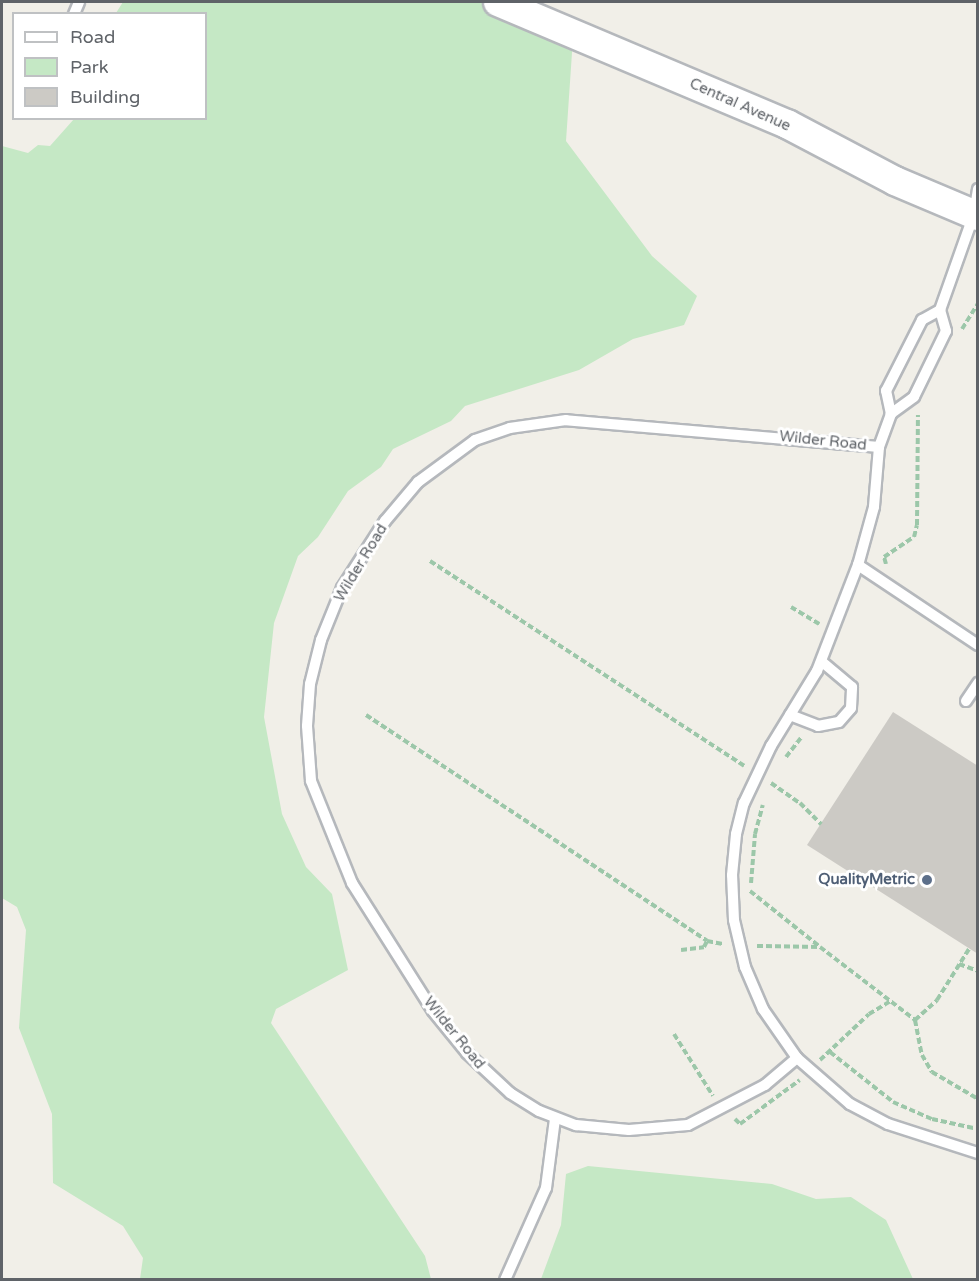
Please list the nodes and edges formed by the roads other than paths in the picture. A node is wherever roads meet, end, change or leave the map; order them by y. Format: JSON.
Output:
{"nodes":[{"id":1,"x":498,"y":2,"type":"edge"},
{"id":2,"x":976,"y":206,"type":"edge"},
{"id":3,"x":940,"y":310,"type":"junction"},
{"id":4,"x":891,"y":414,"type":"junction"},
{"id":5,"x":879,"y":447,"type":"junction"},
{"id":6,"x":858,"y":565,"type":"junction"},
{"id":7,"x":978,"y":645,"type":"edge"},
{"id":8,"x":821,"y":662,"type":"junction"},
{"id":9,"x":978,"y":683,"type":"edge"},
{"id":10,"x":966,"y":701,"type":"dead end"},
{"id":11,"x":790,"y":715,"type":"junction"},
{"id":12,"x":797,"y":1058,"type":"junction"},
{"id":13,"x":555,"y":1119,"type":"junction"},
{"id":14,"x":978,"y":1153,"type":"edge"},
{"id":15,"x":505,"y":1280,"type":"edge"}],
"edges":[{"from":1,"to":2,"type":"main road","name":"Central Avenue"},
{"from":2,"to":3,"type":"lane"},
{"from":3,"to":4,"type":"lane"},
{"from":3,"to":4,"type":"lane"},
{"from":4,"to":5,"type":"lane","name":"Wilder Road"},
{"from":5,"to":6,"type":"lane"},
{"from":5,"to":13,"type":"lane","name":"Wilder Road"},
{"from":6,"to":7,"type":"lane"},
{"from":6,"to":8,"type":"lane"},
{"from":8,"to":11,"type":"lane"},
{"from":8,"to":11,"type":"lane"},
{"from":9,"to":10,"type":"lane"},
{"from":11,"to":12,"type":"lane"},
{"from":12,"to":13,"type":"lane","name":"Wilder Road"},
{"from":12,"to":14,"type":"lane"},
{"from":13,"to":15,"type":"lane"}]}
